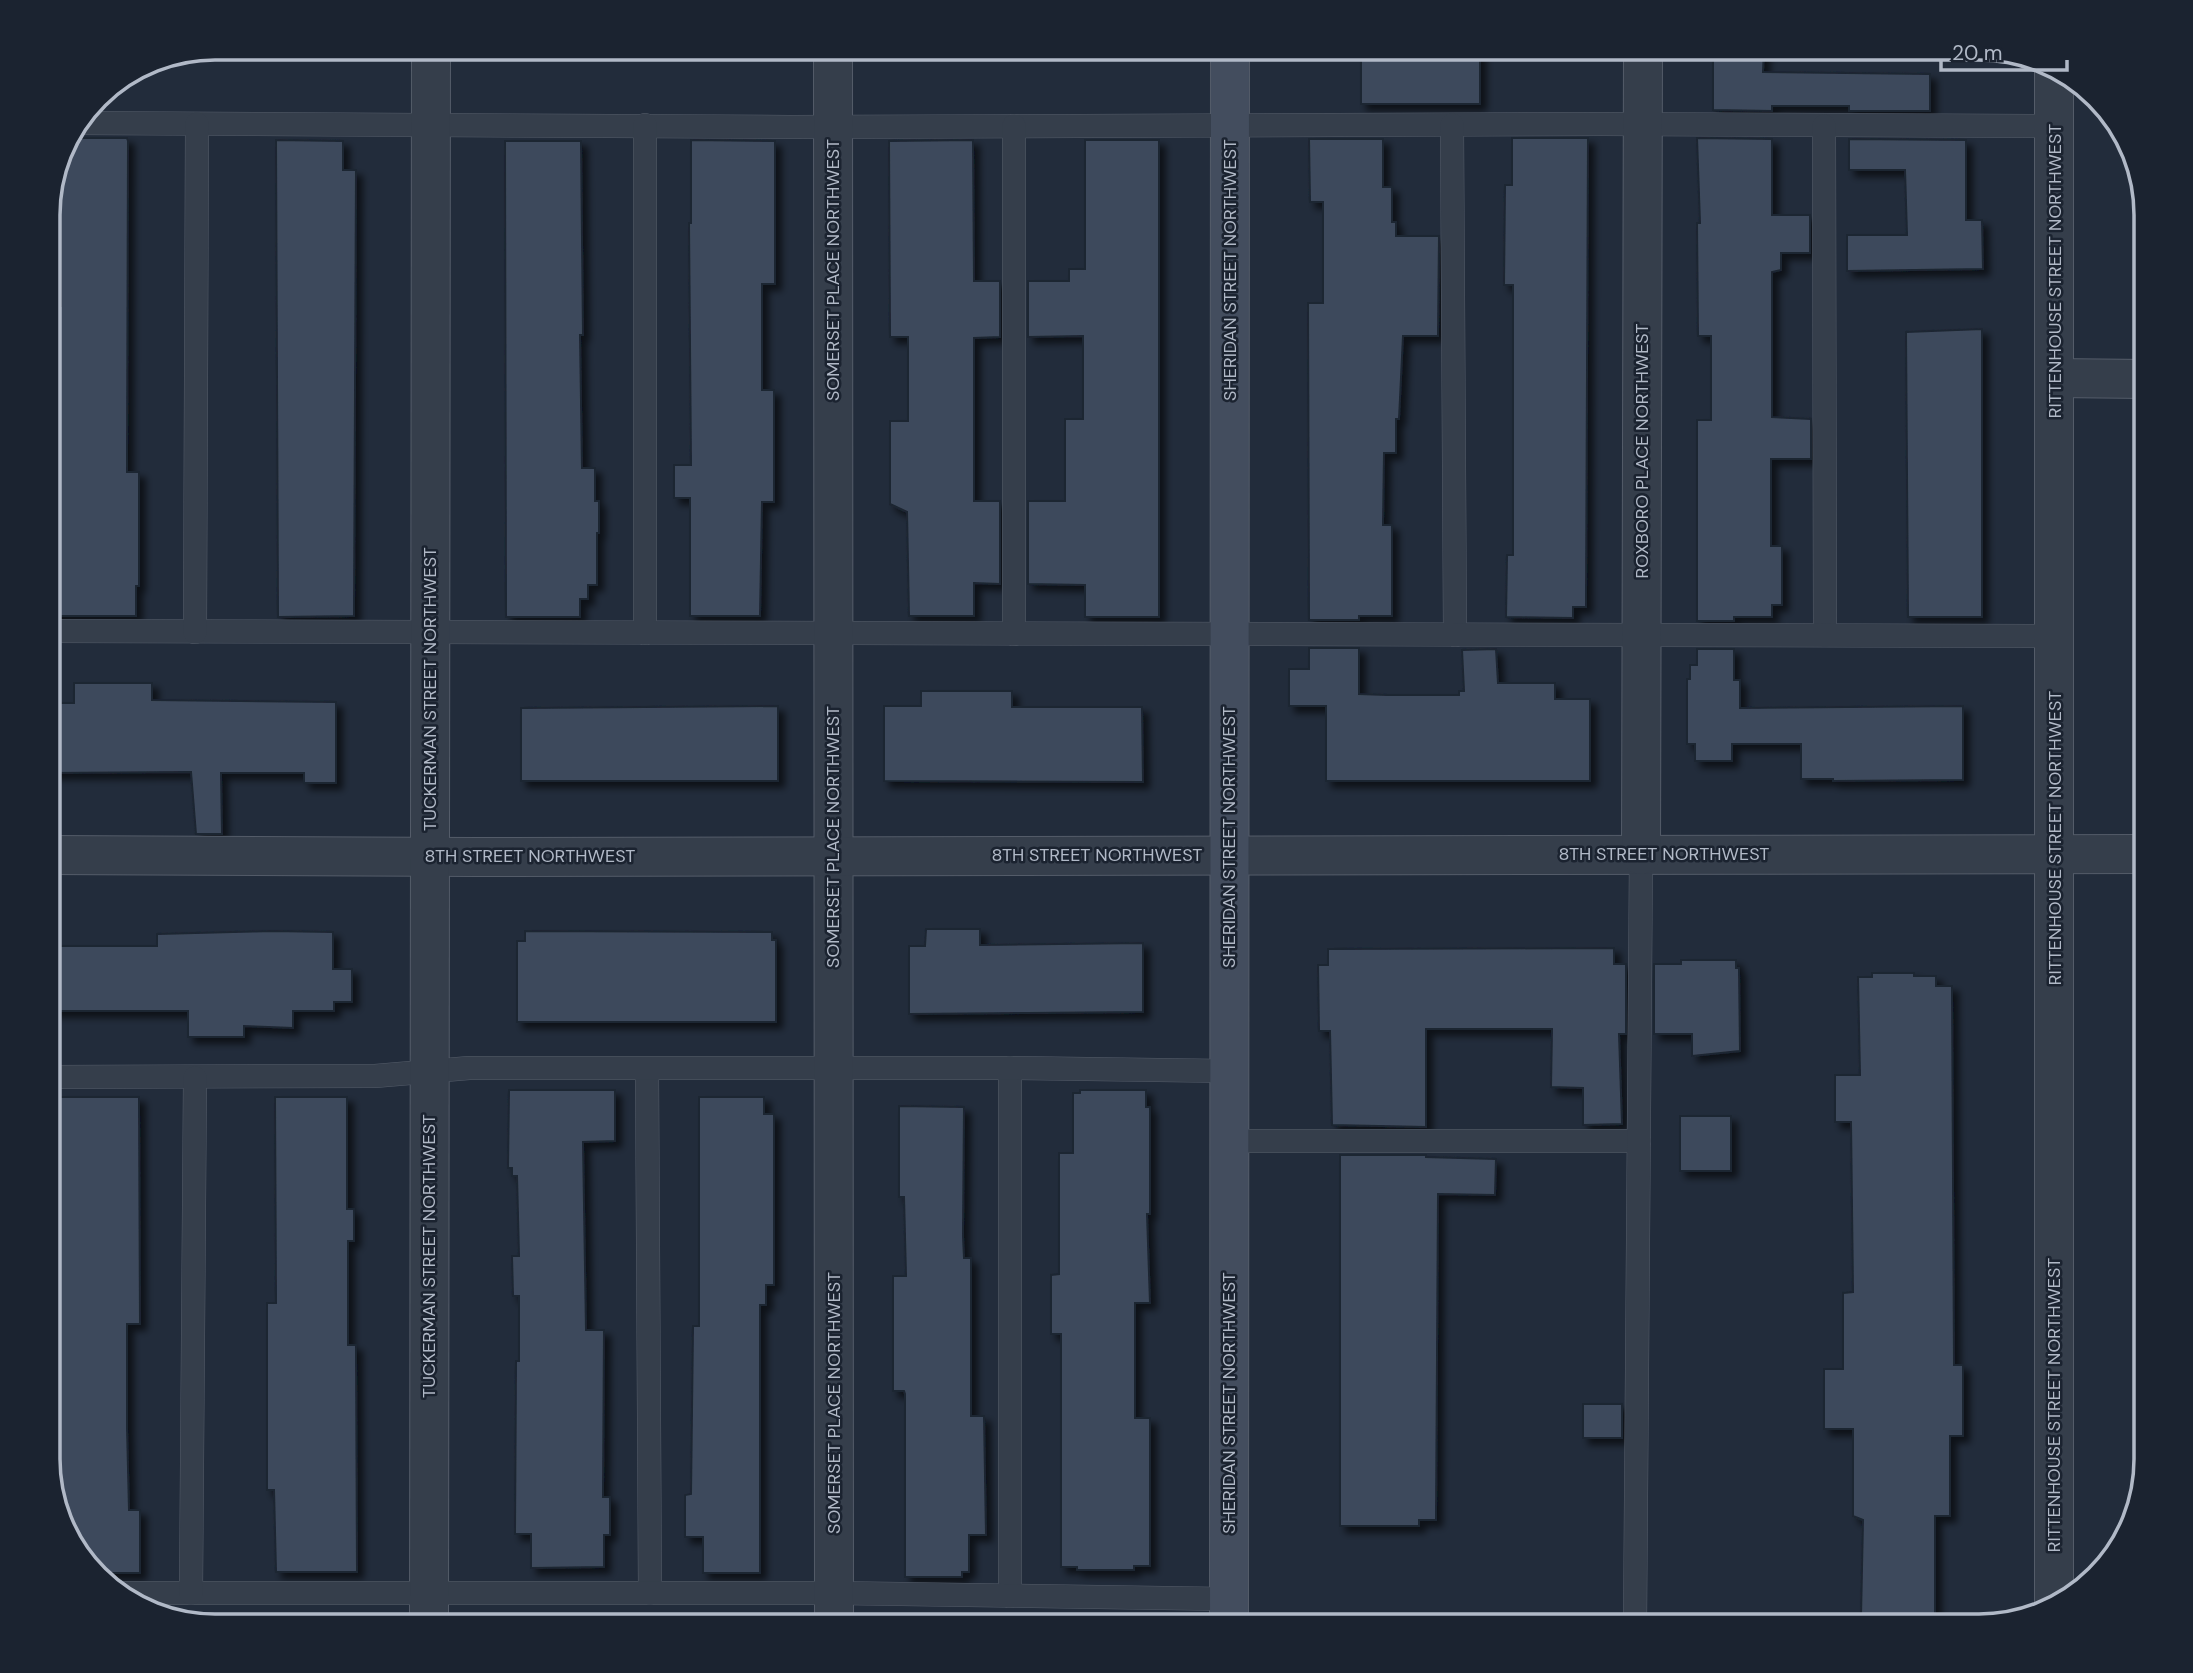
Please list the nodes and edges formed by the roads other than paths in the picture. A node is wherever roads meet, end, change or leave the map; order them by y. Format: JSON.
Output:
{"nodes":[{"id":1,"x":430,"y":60,"type":"edge"},
{"id":2,"x":833,"y":60,"type":"edge"},
{"id":3,"x":1230,"y":60,"type":"edge"},
{"id":4,"x":1643,"y":60,"type":"edge"},
{"id":5,"x":2054,"y":79,"type":"edge"},
{"id":6,"x":90,"y":123,"type":"edge"},
{"id":7,"x":197,"y":124,"type":"junction"},
{"id":8,"x":430,"y":124,"type":"junction"},
{"id":9,"x":645,"y":125,"type":"junction"},
{"id":10,"x":1452,"y":125,"type":"junction"},
{"id":11,"x":1643,"y":125,"type":"junction"},
{"id":12,"x":833,"y":126,"type":"junction"},
{"id":13,"x":1014,"y":126,"type":"junction"},
{"id":14,"x":1230,"y":126,"type":"junction"},
{"id":15,"x":1824,"y":126,"type":"junction"},
{"id":16,"x":2055,"y":126,"type":"junction"},
{"id":17,"x":2055,"y":378,"type":"junction"},
{"id":18,"x":2134,"y":379,"type":"edge"},
{"id":19,"x":60,"y":631,"type":"edge"},
{"id":20,"x":431,"y":631,"type":"junction"},
{"id":21,"x":195,"y":632,"type":"junction"},
{"id":22,"x":645,"y":633,"type":"junction"},
{"id":23,"x":833,"y":633,"type":"junction"},
{"id":24,"x":1230,"y":633,"type":"junction"},
{"id":25,"x":1014,"y":634,"type":"junction"},
{"id":26,"x":1642,"y":634,"type":"junction"},
{"id":27,"x":1455,"y":635,"type":"junction"},
{"id":28,"x":1825,"y":635,"type":"junction"},
{"id":29,"x":2055,"y":636,"type":"junction"},
{"id":30,"x":1230,"y":854,"type":"junction"},
{"id":31,"x":2055,"y":854,"type":"junction"},
{"id":32,"x":2134,"y":854,"type":"edge"},
{"id":33,"x":60,"y":855,"type":"edge"},
{"id":34,"x":1641,"y":855,"type":"junction"},
{"id":35,"x":430,"y":856,"type":"junction"},
{"id":36,"x":833,"y":856,"type":"junction"},
{"id":37,"x":1010,"y":1068,"type":"junction"},
{"id":38,"x":648,"y":1070,"type":"junction"},
{"id":39,"x":833,"y":1070,"type":"junction"},
{"id":40,"x":429,"y":1071,"type":"junction"},
{"id":41,"x":1229,"y":1071,"type":"junction"},
{"id":42,"x":60,"y":1077,"type":"edge"},
{"id":43,"x":195,"y":1078,"type":"junction"},
{"id":44,"x":1229,"y":1141,"type":"junction"},
{"id":45,"x":1639,"y":1141,"type":"junction"},
{"id":46,"x":137,"y":1593,"type":"edge"},
{"id":47,"x":191,"y":1593,"type":"junction"},
{"id":48,"x":650,"y":1593,"type":"junction"},
{"id":49,"x":2053,"y":1594,"type":"edge"},
{"id":50,"x":1010,"y":1596,"type":"junction"},
{"id":51,"x":429,"y":1609,"type":"edge"},
{"id":52,"x":834,"y":1609,"type":"edge"},
{"id":53,"x":1229,"y":1612,"type":"edge"},
{"id":54,"x":1635,"y":1614,"type":"edge"}],
"edges":[{"from":1,"to":8,"type":"street","name":"TUCKERMAN STREET NORTHWEST"},
{"from":2,"to":12,"type":"street","name":"SOMERSET PLACE NORTHWEST"},
{"from":3,"to":14,"type":"street","name":"SHERIDAN STREET NORTHWEST"},
{"from":4,"to":11,"type":"street","name":"ROXBORO PLACE NORTHWEST"},
{"from":5,"to":16,"type":"street","name":"RITTENHOUSE STREET NORTHWEST"},
{"from":6,"to":7,"type":"lane"},
{"from":7,"to":8,"type":"lane"},
{"from":7,"to":21,"type":"lane"},
{"from":8,"to":9,"type":"lane"},
{"from":8,"to":20,"type":"street","name":"TUCKERMAN STREET NORTHWEST"},
{"from":9,"to":12,"type":"lane"},
{"from":9,"to":22,"type":"lane"},
{"from":10,"to":11,"type":"lane"},
{"from":10,"to":14,"type":"lane"},
{"from":10,"to":27,"type":"lane"},
{"from":11,"to":15,"type":"lane"},
{"from":11,"to":26,"type":"street","name":"ROXBORO PLACE NORTHWEST"},
{"from":12,"to":13,"type":"lane"},
{"from":12,"to":23,"type":"street","name":"SOMERSET PLACE NORTHWEST"},
{"from":13,"to":14,"type":"lane"},
{"from":13,"to":25,"type":"lane"},
{"from":14,"to":24,"type":"street","name":"SHERIDAN STREET NORTHWEST"},
{"from":15,"to":16,"type":"lane"},
{"from":15,"to":28,"type":"lane"},
{"from":16,"to":17,"type":"street","name":"RITTENHOUSE STREET NORTHWEST"},
{"from":17,"to":18,"type":"street"},
{"from":17,"to":29,"type":"street","name":"RITTENHOUSE STREET NORTHWEST"},
{"from":19,"to":21,"type":"lane"},
{"from":20,"to":21,"type":"lane"},
{"from":20,"to":22,"type":"lane"},
{"from":20,"to":35,"type":"street","name":"TUCKERMAN STREET NORTHWEST"},
{"from":22,"to":23,"type":"lane"},
{"from":23,"to":25,"type":"lane"},
{"from":23,"to":36,"type":"street","name":"SOMERSET PLACE NORTHWEST"},
{"from":24,"to":25,"type":"lane"},
{"from":24,"to":27,"type":"lane"},
{"from":24,"to":30,"type":"street","name":"SHERIDAN STREET NORTHWEST"},
{"from":26,"to":27,"type":"lane"},
{"from":26,"to":28,"type":"lane"},
{"from":26,"to":34,"type":"street","name":"ROXBORO PLACE NORTHWEST"},
{"from":28,"to":29,"type":"lane"},
{"from":29,"to":31,"type":"street","name":"RITTENHOUSE STREET NORTHWEST"},
{"from":30,"to":34,"type":"street","name":"8TH STREET NORTHWEST"},
{"from":30,"to":36,"type":"street","name":"8TH STREET NORTHWEST"},
{"from":30,"to":41,"type":"street","name":"SHERIDAN STREET NORTHWEST"},
{"from":31,"to":32,"type":"street","name":"8TH STREET NORTHWEST"},
{"from":31,"to":34,"type":"street","name":"8TH STREET NORTHWEST"},
{"from":31,"to":49,"type":"street","name":"RITTENHOUSE STREET NORTHWEST"},
{"from":33,"to":35,"type":"street","name":"8TH STREET NORTHWEST"},
{"from":34,"to":45,"type":"lane"},
{"from":35,"to":36,"type":"street","name":"8TH STREET NORTHWEST"},
{"from":35,"to":40,"type":"street","name":"TUCKERMAN STREET NORTHWEST"},
{"from":36,"to":39,"type":"street","name":"SOMERSET PLACE NORTHWEST"},
{"from":37,"to":39,"type":"lane"},
{"from":37,"to":41,"type":"lane"},
{"from":37,"to":50,"type":"lane"},
{"from":38,"to":39,"type":"lane"},
{"from":38,"to":40,"type":"lane"},
{"from":38,"to":48,"type":"lane"},
{"from":39,"to":52,"type":"street","name":"SOMERSET PLACE NORTHWEST"},
{"from":40,"to":43,"type":"lane"},
{"from":40,"to":51,"type":"street","name":"TUCKERMAN STREET NORTHWEST"},
{"from":41,"to":44,"type":"street","name":"SHERIDAN STREET NORTHWEST"},
{"from":42,"to":43,"type":"lane"},
{"from":43,"to":47,"type":"lane"},
{"from":44,"to":45,"type":"lane"},
{"from":44,"to":53,"type":"street","name":"SHERIDAN STREET NORTHWEST"},
{"from":45,"to":54,"type":"lane"},
{"from":46,"to":47,"type":"lane"},
{"from":47,"to":51,"type":"lane"},
{"from":48,"to":51,"type":"lane"},
{"from":48,"to":52,"type":"lane"},
{"from":50,"to":52,"type":"lane"},
{"from":50,"to":53,"type":"lane"}]}
